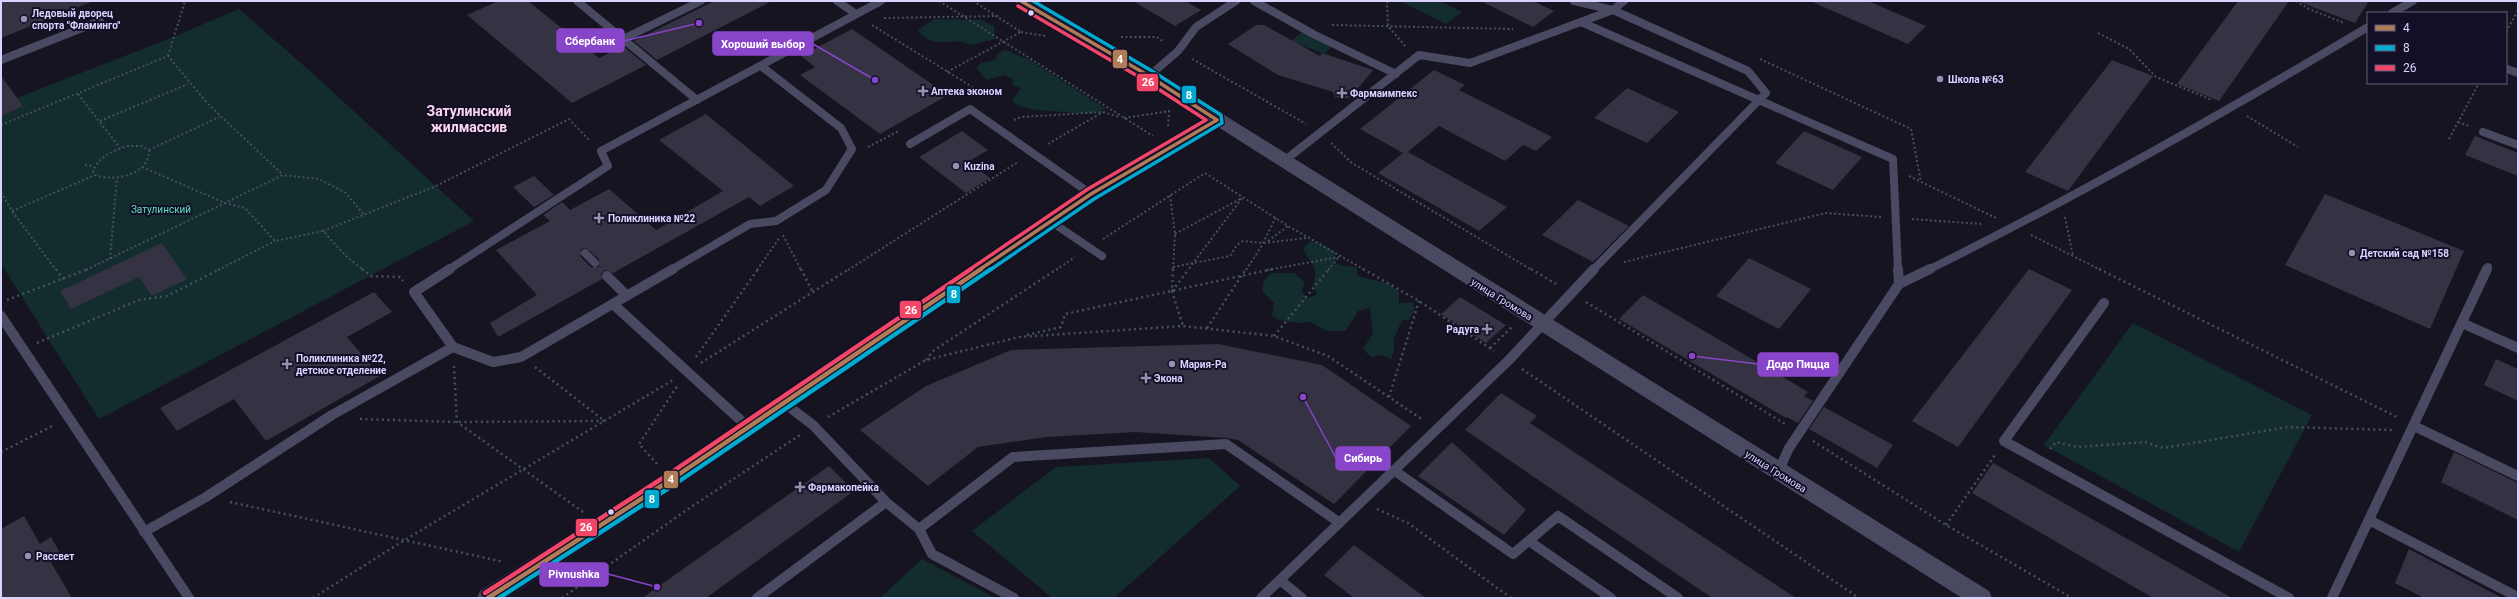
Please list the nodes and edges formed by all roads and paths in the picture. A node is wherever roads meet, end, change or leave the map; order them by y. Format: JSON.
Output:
{"nodes":[{"id":1,"x":185,"y":1,"type":"edge"},
{"id":2,"x":577,"y":1,"type":"edge"},
{"id":3,"x":700,"y":1,"type":"edge"},
{"id":4,"x":837,"y":1,"type":"edge"},
{"id":5,"x":881,"y":1,"type":"edge"},
{"id":6,"x":939,"y":1,"type":"edge"},
{"id":7,"x":973,"y":1,"type":"edge"},
{"id":8,"x":1021,"y":1,"type":"edge"},
{"id":9,"x":1236,"y":1,"type":"edge"},
{"id":10,"x":1254,"y":1,"type":"edge"},
{"id":11,"x":1387,"y":1,"type":"edge"},
{"id":12,"x":1574,"y":1,"type":"edge"},
{"id":13,"x":1624,"y":1,"type":"edge"},
{"id":14,"x":2296,"y":1,"type":"edge"},
{"id":15,"x":2413,"y":1,"type":"edge"},
{"id":16,"x":1612,"y":10,"type":"junction"},
{"id":17,"x":2518,"y":10,"type":"edge"},
{"id":18,"x":2394,"y":12,"type":"edge"},
{"id":19,"x":858,"y":16,"type":"junction"},
{"id":20,"x":998,"y":16,"type":"junction"},
{"id":21,"x":964,"y":17,"type":"junction"},
{"id":22,"x":100,"y":21,"type":"dead end"},
{"id":23,"x":1581,"y":22,"type":"junction"},
{"id":24,"x":1294,"y":24,"type":"junction"},
{"id":25,"x":1388,"y":26,"type":"junction"},
{"id":26,"x":1514,"y":29,"type":"dead end"},
{"id":27,"x":2366,"y":29,"type":"edge"},
{"id":28,"x":2507,"y":30,"type":"edge"},
{"id":29,"x":2098,"y":33,"type":"dead end"},
{"id":30,"x":623,"y":39,"type":"junction"},
{"id":31,"x":1002,"y":42,"type":"junction"},
{"id":32,"x":1410,"y":53,"type":"dead end"},
{"id":33,"x":168,"y":56,"type":"junction"},
{"id":34,"x":1756,"y":57,"type":"dead end"},
{"id":35,"x":1,"y":60,"type":"edge"},
{"id":36,"x":761,"y":66,"type":"junction"},
{"id":37,"x":2507,"y":69,"type":"dead end"},
{"id":38,"x":947,"y":72,"type":"junction"},
{"id":39,"x":2518,"y":73,"type":"edge"},
{"id":40,"x":1396,"y":74,"type":"junction"},
{"id":41,"x":1149,"y":76,"type":"junction"},
{"id":42,"x":188,"y":84,"type":"junction"},
{"id":43,"x":2478,"y":84,"type":"edge"},
{"id":44,"x":78,"y":94,"type":"junction"},
{"id":45,"x":960,"y":96,"type":"dead end"},
{"id":46,"x":697,"y":100,"type":"junction"},
{"id":47,"x":1759,"y":100,"type":"junction"},
{"id":48,"x":2233,"y":108,"type":"junction"},
{"id":49,"x":1170,"y":111,"type":"dead end"},
{"id":50,"x":1103,"y":112,"type":"junction"},
{"id":51,"x":220,"y":117,"type":"junction"},
{"id":52,"x":1123,"y":118,"type":"junction"},
{"id":53,"x":1217,"y":120,"type":"junction"},
{"id":54,"x":100,"y":121,"type":"junction"},
{"id":55,"x":1,"y":125,"type":"edge"},
{"id":56,"x":905,"y":128,"type":"dead end"},
{"id":57,"x":999,"y":129,"type":"junction"},
{"id":58,"x":2483,"y":132,"type":"dead end"},
{"id":59,"x":1320,"y":133,"type":"junction"},
{"id":60,"x":1155,"y":137,"type":"dead end"},
{"id":61,"x":2450,"y":139,"type":"dead end"},
{"id":62,"x":910,"y":144,"type":"dead end"},
{"id":63,"x":2518,"y":145,"type":"edge"},
{"id":64,"x":2298,"y":147,"type":"dead end"},
{"id":65,"x":120,"y":148,"type":"junction"},
{"id":66,"x":852,"y":149,"type":"junction"},
{"id":67,"x":149,"y":150,"type":"junction"},
{"id":68,"x":601,"y":151,"type":"junction"},
{"id":69,"x":1034,"y":152,"type":"junction"},
{"id":70,"x":1284,"y":161,"type":"junction"},
{"id":71,"x":85,"y":165,"type":"dead end"},
{"id":72,"x":94,"y":166,"type":"junction"},
{"id":73,"x":142,"y":167,"type":"junction"},
{"id":74,"x":1894,"y":168,"type":"junction"},
{"id":75,"x":95,"y":175,"type":"junction"},
{"id":76,"x":283,"y":175,"type":"junction"},
{"id":77,"x":117,"y":178,"type":"junction"},
{"id":78,"x":1921,"y":182,"type":"junction"},
{"id":79,"x":1,"y":192,"type":"edge"},
{"id":80,"x":1091,"y":194,"type":"junction"},
{"id":81,"x":1170,"y":195,"type":"junction"},
{"id":82,"x":1242,"y":198,"type":"junction"},
{"id":83,"x":2062,"y":202,"type":"junction"},
{"id":84,"x":225,"y":203,"type":"junction"},
{"id":85,"x":12,"y":211,"type":"junction"},
{"id":86,"x":364,"y":215,"type":"junction"},
{"id":87,"x":1276,"y":216,"type":"junction"},
{"id":88,"x":1896,"y":218,"type":"junction"},
{"id":89,"x":1050,"y":221,"type":"junction"},
{"id":90,"x":1288,"y":226,"type":"junction"},
{"id":91,"x":2015,"y":227,"type":"junction"},
{"id":92,"x":323,"y":231,"type":"junction"},
{"id":93,"x":1175,"y":234,"type":"junction"},
{"id":94,"x":1307,"y":238,"type":"junction"},
{"id":95,"x":275,"y":241,"type":"junction"},
{"id":96,"x":1265,"y":242,"type":"junction"},
{"id":97,"x":1090,"y":247,"type":"junction"},
{"id":98,"x":585,"y":253,"type":"dead end"},
{"id":99,"x":1102,"y":256,"type":"dead end"},
{"id":100,"x":1340,"y":256,"type":"junction"},
{"id":101,"x":2073,"y":256,"type":"junction"},
{"id":102,"x":110,"y":259,"type":"junction"},
{"id":103,"x":595,"y":263,"type":"dead end"},
{"id":104,"x":1194,"y":263,"type":"junction"},
{"id":105,"x":1173,"y":267,"type":"junction"},
{"id":106,"x":2488,"y":267,"type":"dead end"},
{"id":107,"x":1594,"y":269,"type":"junction"},
{"id":108,"x":1244,"y":274,"type":"junction"},
{"id":109,"x":607,"y":276,"type":"dead end"},
{"id":110,"x":64,"y":280,"type":"junction"},
{"id":111,"x":1899,"y":284,"type":"junction"},
{"id":112,"x":1172,"y":291,"type":"junction"},
{"id":113,"x":414,"y":292,"type":"junction"},
{"id":114,"x":813,"y":294,"type":"junction"},
{"id":115,"x":1572,"y":294,"type":"junction"},
{"id":116,"x":627,"y":296,"type":"junction"},
{"id":117,"x":1419,"y":301,"type":"junction"},
{"id":118,"x":1,"y":302,"type":"edge"},
{"id":119,"x":2104,"y":303,"type":"dead end"},
{"id":120,"x":613,"y":304,"type":"junction"},
{"id":121,"x":1,"y":316,"type":"edge"},
{"id":122,"x":2462,"y":323,"type":"junction"},
{"id":123,"x":1542,"y":324,"type":"junction"},
{"id":124,"x":1183,"y":326,"type":"junction"},
{"id":125,"x":1207,"y":328,"type":"junction"},
{"id":126,"x":1274,"y":336,"type":"junction"},
{"id":127,"x":1019,"y":337,"type":"junction"},
{"id":128,"x":454,"y":347,"type":"junction"},
{"id":129,"x":2518,"y":348,"type":"edge"},
{"id":130,"x":23,"y":350,"type":"junction"},
{"id":131,"x":521,"y":357,"type":"junction"},
{"id":132,"x":926,"y":360,"type":"junction"},
{"id":133,"x":1509,"y":360,"type":"junction"},
{"id":134,"x":687,"y":371,"type":"junction"},
{"id":135,"x":1389,"y":397,"type":"junction"},
{"id":136,"x":784,"y":403,"type":"junction"},
{"id":137,"x":332,"y":416,"type":"junction"},
{"id":138,"x":68,"y":417,"type":"junction"},
{"id":139,"x":603,"y":420,"type":"junction"},
{"id":140,"x":457,"y":422,"type":"junction"},
{"id":141,"x":813,"y":425,"type":"junction"},
{"id":142,"x":748,"y":427,"type":"junction"},
{"id":143,"x":2412,"y":428,"type":"junction"},
{"id":144,"x":1438,"y":430,"type":"junction"},
{"id":145,"x":1800,"y":433,"type":"junction"},
{"id":146,"x":2004,"y":441,"type":"junction"},
{"id":147,"x":1,"y":452,"type":"edge"},
{"id":148,"x":2039,"y":460,"type":"junction"},
{"id":149,"x":660,"y":468,"type":"dead end"},
{"id":150,"x":524,"y":469,"type":"junction"},
{"id":151,"x":1395,"y":471,"type":"junction"},
{"id":152,"x":1778,"y":472,"type":"junction"},
{"id":153,"x":2518,"y":476,"type":"edge"},
{"id":154,"x":206,"y":497,"type":"junction"},
{"id":155,"x":886,"y":502,"type":"junction"},
{"id":156,"x":1362,"y":502,"type":"junction"},
{"id":157,"x":589,"y":516,"type":"dead end"},
{"id":158,"x":2369,"y":520,"type":"junction"},
{"id":159,"x":1340,"y":523,"type":"junction"},
{"id":160,"x":1946,"y":525,"type":"junction"},
{"id":161,"x":919,"y":530,"type":"junction"},
{"id":162,"x":144,"y":532,"type":"junction"},
{"id":163,"x":403,"y":541,"type":"junction"},
{"id":164,"x":1529,"y":541,"type":"junction"},
{"id":165,"x":510,"y":563,"type":"dead end"},
{"id":166,"x":1280,"y":580,"type":"junction"},
{"id":167,"x":1974,"y":596,"type":"edge"},
{"id":168,"x":2518,"y":597,"type":"edge"},
{"id":169,"x":189,"y":598,"type":"edge"},
{"id":170,"x":313,"y":598,"type":"edge"},
{"id":171,"x":488,"y":598,"type":"edge"},
{"id":172,"x":562,"y":598,"type":"edge"},
{"id":173,"x":757,"y":598,"type":"edge"},
{"id":174,"x":1014,"y":598,"type":"edge"},
{"id":175,"x":1261,"y":598,"type":"edge"},
{"id":176,"x":1302,"y":598,"type":"edge"},
{"id":177,"x":1511,"y":598,"type":"edge"},
{"id":178,"x":1611,"y":598,"type":"edge"},
{"id":179,"x":1678,"y":598,"type":"edge"},
{"id":180,"x":1859,"y":598,"type":"edge"},
{"id":181,"x":2072,"y":598,"type":"edge"},
{"id":182,"x":2289,"y":598,"type":"edge"},
{"id":183,"x":2332,"y":598,"type":"edge"}],
"edges":[{"from":1,"to":33,"type":"path"},
{"from":2,"to":30,"type":"lane"},
{"from":3,"to":30,"type":"lane"},
{"from":4,"to":19,"type":"lane"},
{"from":5,"to":19,"type":"lane"},
{"from":6,"to":21,"type":"path"},
{"from":7,"to":20,"type":"path"},
{"from":8,"to":41,"type":"street","name":"улица Громова"},
{"from":9,"to":41,"type":"lane"},
{"from":10,"to":24,"type":"lane"},
{"from":11,"to":25,"type":"path"},
{"from":12,"to":16,"type":"lane"},
{"from":13,"to":16,"type":"lane"},
{"from":14,"to":27,"type":"path"},
{"from":15,"to":18,"type":"lane"},
{"from":16,"to":23,"type":"lane"},
{"from":16,"to":47,"type":"lane"},
{"from":17,"to":28,"type":"path"},
{"from":19,"to":21,"type":"path"},
{"from":19,"to":36,"type":"lane"},
{"from":19,"to":38,"type":"path"},
{"from":20,"to":21,"type":"path"},
{"from":20,"to":31,"type":"path"},
{"from":21,"to":31,"type":"path"},
{"from":22,"to":35,"type":"lane"},
{"from":23,"to":40,"type":"lane"},
{"from":23,"to":47,"type":"lane"},
{"from":24,"to":25,"type":"path"},
{"from":24,"to":40,"type":"lane"},
{"from":25,"to":26,"type":"path"},
{"from":25,"to":32,"type":"path"},
{"from":27,"to":48,"type":"lane"},
{"from":29,"to":48,"type":"path"},
{"from":30,"to":46,"type":"lane"},
{"from":31,"to":38,"type":"path"},
{"from":31,"to":52,"type":"path"},
{"from":33,"to":42,"type":"path"},
{"from":33,"to":44,"type":"path"},
{"from":34,"to":78,"type":"path"},
{"from":36,"to":46,"type":"lane"},
{"from":36,"to":66,"type":"lane"},
{"from":37,"to":39,"type":"lane"},
{"from":38,"to":45,"type":"path"},
{"from":40,"to":59,"type":"lane"},
{"from":41,"to":53,"type":"street","name":"улица Громова"},
{"from":42,"to":51,"type":"path"},
{"from":42,"to":54,"type":"path"},
{"from":43,"to":61,"type":"path"},
{"from":44,"to":54,"type":"path"},
{"from":44,"to":55,"type":"path"},
{"from":46,"to":68,"type":"lane"},
{"from":47,"to":74,"type":"lane"},
{"from":47,"to":107,"type":"lane"},
{"from":48,"to":64,"type":"path"},
{"from":48,"to":83,"type":"lane"},
{"from":49,"to":52,"type":"path"},
{"from":50,"to":52,"type":"path"},
{"from":50,"to":57,"type":"path"},
{"from":50,"to":69,"type":"path"},
{"from":51,"to":67,"type":"path"},
{"from":51,"to":76,"type":"path"},
{"from":52,"to":60,"type":"path"},
{"from":53,"to":70,"type":"street","name":"улица Громова"},
{"from":53,"to":80,"type":"street"},
{"from":54,"to":65,"type":"path"},
{"from":56,"to":66,"type":"path"},
{"from":57,"to":62,"type":"lane"},
{"from":57,"to":69,"type":"lane"},
{"from":58,"to":63,"type":"lane"},
{"from":59,"to":70,"type":"lane"},
{"from":59,"to":115,"type":"path"},
{"from":65,"to":67,"type":"path"},
{"from":65,"to":72,"type":"path"},
{"from":66,"to":116,"type":"lane"},
{"from":67,"to":73,"type":"path"},
{"from":68,"to":86,"type":"path"},
{"from":68,"to":113,"type":"lane"},
{"from":69,"to":80,"type":"lane"},
{"from":69,"to":114,"type":"path"},
{"from":70,"to":123,"type":"street","name":"улица Громова"},
{"from":71,"to":72,"type":"path"},
{"from":72,"to":75,"type":"path"},
{"from":73,"to":77,"type":"path"},
{"from":73,"to":84,"type":"path"},
{"from":74,"to":78,"type":"path"},
{"from":74,"to":88,"type":"lane"},
{"from":75,"to":77,"type":"path"},
{"from":75,"to":85,"type":"path"},
{"from":76,"to":84,"type":"path"},
{"from":76,"to":86,"type":"path"},
{"from":77,"to":102,"type":"path"},
{"from":78,"to":91,"type":"path"},
{"from":79,"to":85,"type":"path"},
{"from":80,"to":89,"type":"street"},
{"from":81,"to":82,"type":"path"},
{"from":81,"to":93,"type":"path"},
{"from":81,"to":97,"type":"path"},
{"from":82,"to":87,"type":"path"},
{"from":82,"to":93,"type":"path"},
{"from":82,"to":104,"type":"path"},
{"from":83,"to":91,"type":"lane"},
{"from":83,"to":101,"type":"path"},
{"from":84,"to":95,"type":"path"},
{"from":84,"to":102,"type":"path"},
{"from":85,"to":110,"type":"path"},
{"from":86,"to":92,"type":"path"},
{"from":87,"to":90,"type":"path"},
{"from":87,"to":96,"type":"path"},
{"from":88,"to":91,"type":"path"},
{"from":88,"to":107,"type":"path"},
{"from":88,"to":111,"type":"lane"},
{"from":89,"to":97,"type":"lane"},
{"from":89,"to":136,"type":"street"},
{"from":90,"to":94,"type":"path"},
{"from":90,"to":96,"type":"path"},
{"from":91,"to":101,"type":"path"},
{"from":91,"to":111,"type":"lane"},
{"from":92,"to":95,"type":"path"},
{"from":92,"to":113,"type":"path"},
{"from":93,"to":105,"type":"path"},
{"from":94,"to":96,"type":"path"},
{"from":94,"to":100,"type":"path"},
{"from":95,"to":130,"type":"path"},
{"from":96,"to":104,"type":"path"},
{"from":96,"to":108,"type":"path"},
{"from":97,"to":99,"type":"lane"},
{"from":97,"to":132,"type":"path"},
{"from":98,"to":103,"type":"lane"},
{"from":100,"to":108,"type":"path"},
{"from":100,"to":117,"type":"path"},
{"from":100,"to":126,"type":"path"},
{"from":101,"to":143,"type":"path"},
{"from":102,"to":110,"type":"path"},
{"from":104,"to":105,"type":"path"},
{"from":104,"to":112,"type":"path"},
{"from":105,"to":112,"type":"path"},
{"from":106,"to":122,"type":"lane"},
{"from":107,"to":115,"type":"lane"},
{"from":108,"to":112,"type":"path"},
{"from":108,"to":125,"type":"path"},
{"from":109,"to":116,"type":"lane"},
{"from":110,"to":118,"type":"path"},
{"from":111,"to":145,"type":"lane"},
{"from":112,"to":124,"type":"path"},
{"from":112,"to":127,"type":"path"},
{"from":113,"to":128,"type":"lane"},
{"from":114,"to":134,"type":"path"},
{"from":114,"to":134,"type":"path"},
{"from":115,"to":123,"type":"lane"},
{"from":115,"to":145,"type":"path"},
{"from":116,"to":120,"type":"lane"},
{"from":117,"to":133,"type":"path"},
{"from":117,"to":135,"type":"path"},
{"from":119,"to":146,"type":"lane"},
{"from":120,"to":131,"type":"lane"},
{"from":120,"to":134,"type":"lane"},
{"from":121,"to":130,"type":"lane"},
{"from":122,"to":129,"type":"lane"},
{"from":122,"to":143,"type":"lane"},
{"from":123,"to":133,"type":"lane"},
{"from":123,"to":152,"type":"street","name":"улица Громова"},
{"from":124,"to":125,"type":"path"},
{"from":124,"to":127,"type":"path"},
{"from":125,"to":126,"type":"path"},
{"from":126,"to":135,"type":"path"},
{"from":127,"to":132,"type":"path"},
{"from":128,"to":131,"type":"lane"},
{"from":128,"to":137,"type":"lane"},
{"from":128,"to":140,"type":"path"},
{"from":130,"to":138,"type":"lane"},
{"from":131,"to":139,"type":"path"},
{"from":132,"to":141,"type":"path"},
{"from":133,"to":144,"type":"lane"},
{"from":133,"to":180,"type":"path"},
{"from":134,"to":139,"type":"path"},
{"from":134,"to":142,"type":"lane"},
{"from":134,"to":149,"type":"path"},
{"from":135,"to":144,"type":"path"},
{"from":136,"to":141,"type":"lane"},
{"from":136,"to":142,"type":"street"},
{"from":137,"to":140,"type":"path"},
{"from":137,"to":154,"type":"lane"},
{"from":138,"to":147,"type":"path"},
{"from":138,"to":162,"type":"lane"},
{"from":139,"to":140,"type":"path"},
{"from":139,"to":150,"type":"path"},
{"from":140,"to":150,"type":"path"},
{"from":141,"to":155,"type":"lane"},
{"from":141,"to":172,"type":"path"},
{"from":142,"to":171,"type":"street"},
{"from":143,"to":148,"type":"path"},
{"from":143,"to":153,"type":"lane"},
{"from":143,"to":158,"type":"lane"},
{"from":144,"to":151,"type":"lane"},
{"from":145,"to":152,"type":"lane"},
{"from":145,"to":160,"type":"path"},
{"from":146,"to":148,"type":"lane"},
{"from":146,"to":160,"type":"path"},
{"from":148,"to":182,"type":"lane"},
{"from":150,"to":157,"type":"path"},
{"from":150,"to":163,"type":"path"},
{"from":151,"to":156,"type":"lane"},
{"from":151,"to":164,"type":"lane"},
{"from":152,"to":167,"type":"street","name":"улица Громова"},
{"from":154,"to":162,"type":"lane"},
{"from":154,"to":163,"type":"path"},
{"from":155,"to":161,"type":"lane"},
{"from":155,"to":173,"type":"lane"},
{"from":156,"to":159,"type":"lane"},
{"from":156,"to":177,"type":"path"},
{"from":158,"to":168,"type":"lane"},
{"from":158,"to":183,"type":"lane"},
{"from":159,"to":161,"type":"lane"},
{"from":159,"to":166,"type":"lane"},
{"from":160,"to":181,"type":"path"},
{"from":161,"to":174,"type":"lane"},
{"from":162,"to":169,"type":"lane"},
{"from":163,"to":165,"type":"path"},
{"from":163,"to":170,"type":"path"},
{"from":164,"to":178,"type":"lane"},
{"from":164,"to":179,"type":"lane"},
{"from":166,"to":175,"type":"lane"},
{"from":166,"to":176,"type":"lane"}]}
